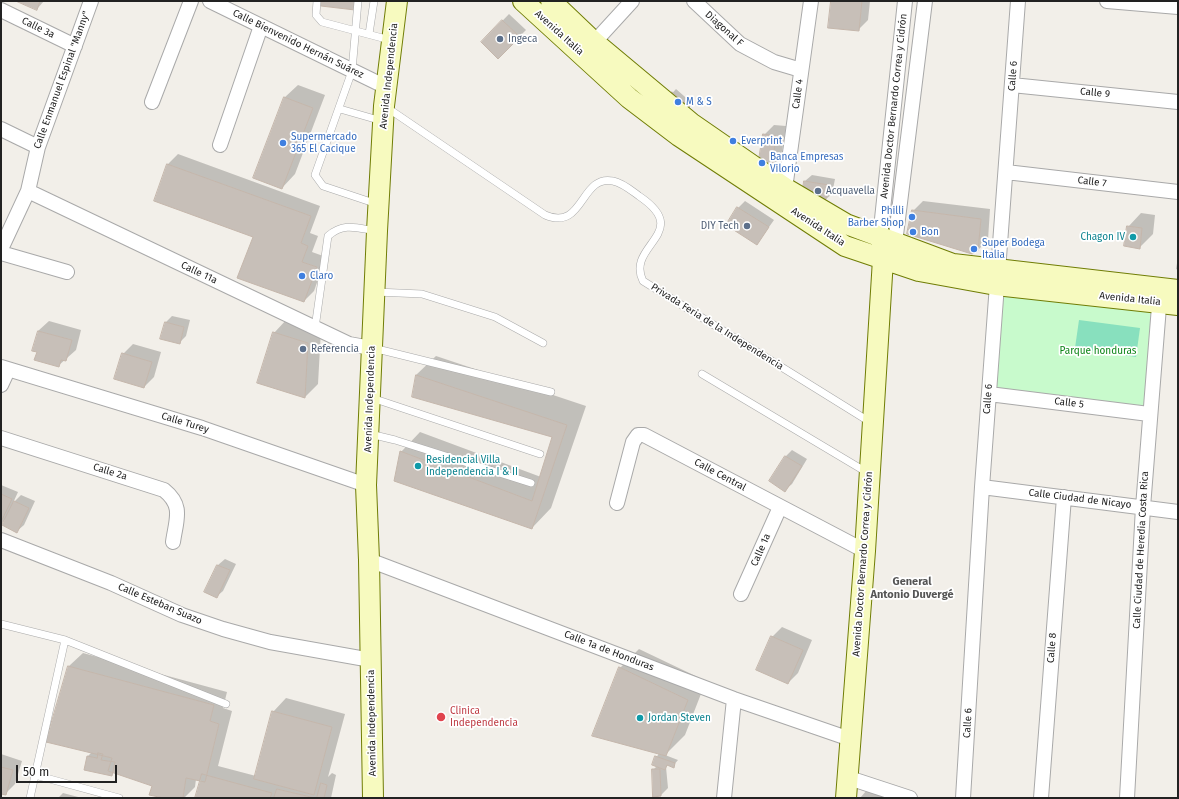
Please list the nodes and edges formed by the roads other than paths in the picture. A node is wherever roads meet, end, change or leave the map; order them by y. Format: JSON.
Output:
{"nodes":[{"id":1,"x":91,"y":1,"type":"edge"},
{"id":2,"x":191,"y":1,"type":"edge"},
{"id":3,"x":210,"y":1,"type":"edge"},
{"id":4,"x":315,"y":1,"type":"edge"},
{"id":5,"x":358,"y":1,"type":"edge"},
{"id":6,"x":374,"y":1,"type":"edge"},
{"id":7,"x":397,"y":1,"type":"edge"},
{"id":8,"x":523,"y":1,"type":"edge"},
{"id":9,"x":551,"y":1,"type":"edge"},
{"id":10,"x":632,"y":1,"type":"edge"},
{"id":11,"x":694,"y":1,"type":"edge"},
{"id":12,"x":811,"y":1,"type":"edge"},
{"id":13,"x":905,"y":1,"type":"edge"},
{"id":14,"x":925,"y":1,"type":"edge"},
{"id":15,"x":1018,"y":1,"type":"edge"},
{"id":16,"x":1107,"y":1,"type":"edge"},
{"id":17,"x":1178,"y":7,"type":"edge"},
{"id":18,"x":1,"y":10,"type":"edge"},
{"id":19,"x":261,"y":26,"type":"junction"},
{"id":20,"x":355,"y":31,"type":"junction"},
{"id":21,"x":369,"y":34,"type":"junction"},
{"id":22,"x":392,"y":41,"type":"junction"},
{"id":23,"x":75,"y":46,"type":"junction"},
{"id":24,"x":589,"y":49,"type":"junction"},
{"id":25,"x":802,"y":70,"type":"junction"},
{"id":26,"x":352,"y":71,"type":"junction"},
{"id":27,"x":1012,"y":85,"type":"junction"},
{"id":28,"x":152,"y":102,"type":"dead end"},
{"id":29,"x":1178,"y":102,"type":"edge"},
{"id":30,"x":385,"y":105,"type":"junction"},
{"id":31,"x":340,"y":109,"type":"junction"},
{"id":32,"x":1,"y":129,"type":"edge"},
{"id":33,"x":220,"y":145,"type":"dead end"},
{"id":34,"x":38,"y":147,"type":"junction"},
{"id":35,"x":1006,"y":172,"type":"junction"},
{"id":36,"x":28,"y":191,"type":"junction"},
{"id":37,"x":1178,"y":192,"type":"edge"},
{"id":38,"x":784,"y":196,"type":"junction"},
{"id":39,"x":380,"y":204,"type":"junction"},
{"id":40,"x":377,"y":231,"type":"junction"},
{"id":41,"x":888,"y":240,"type":"junction"},
{"id":42,"x":1,"y":249,"type":"edge"},
{"id":43,"x":1,"y":252,"type":"edge"},
{"id":44,"x":883,"y":259,"type":"junction"},
{"id":45,"x":67,"y":272,"type":"dead end"},
{"id":46,"x":997,"y":277,"type":"junction"},
{"id":47,"x":374,"y":292,"type":"junction"},
{"id":48,"x":1169,"y":296,"type":"edge"},
{"id":49,"x":315,"y":328,"type":"junction"},
{"id":50,"x":543,"y":344,"type":"dead end"},
{"id":51,"x":371,"y":348,"type":"junction"},
{"id":52,"x":4,"y":369,"type":"edge"},
{"id":53,"x":702,"y":374,"type":"dead end"},
{"id":54,"x":1,"y":385,"type":"edge"},
{"id":55,"x":551,"y":392,"type":"dead end"},
{"id":56,"x":989,"y":394,"type":"junction"},
{"id":57,"x":369,"y":397,"type":"junction"},
{"id":58,"x":1149,"y":414,"type":"junction"},
{"id":59,"x":874,"y":424,"type":"junction"},
{"id":60,"x":369,"y":433,"type":"junction"},
{"id":61,"x":1,"y":438,"type":"edge"},
{"id":62,"x":540,"y":454,"type":"dead end"},
{"id":63,"x":870,"y":474,"type":"junction"},
{"id":64,"x":531,"y":483,"type":"dead end"},
{"id":65,"x":366,"y":485,"type":"junction"},
{"id":66,"x":982,"y":487,"type":"junction"},
{"id":67,"x":1064,"y":497,"type":"junction"},
{"id":68,"x":617,"y":504,"type":"dead end"},
{"id":69,"x":780,"y":507,"type":"junction"},
{"id":70,"x":1143,"y":507,"type":"junction"},
{"id":71,"x":1178,"y":512,"type":"edge"},
{"id":72,"x":1,"y":540,"type":"edge"},
{"id":73,"x":173,"y":542,"type":"dead end"},
{"id":74,"x":865,"y":551,"type":"junction"},
{"id":75,"x":369,"y":560,"type":"junction"},
{"id":76,"x":741,"y":594,"type":"dead end"},
{"id":77,"x":1,"y":624,"type":"edge"},
{"id":78,"x":65,"y":640,"type":"junction"},
{"id":79,"x":372,"y":660,"type":"junction"},
{"id":80,"x":734,"y":699,"type":"junction"},
{"id":81,"x":226,"y":704,"type":"dead end"},
{"id":82,"x":850,"y":739,"type":"junction"},
{"id":83,"x":35,"y":776,"type":"junction"},
{"id":84,"x":846,"y":777,"type":"junction"},
{"id":85,"x":30,"y":798,"type":"edge"},
{"id":86,"x":119,"y":798,"type":"edge"},
{"id":87,"x":373,"y":798,"type":"edge"},
{"id":88,"x":724,"y":798,"type":"edge"},
{"id":89,"x":846,"y":798,"type":"edge"},
{"id":90,"x":910,"y":798,"type":"edge"},
{"id":91,"x":964,"y":798,"type":"edge"},
{"id":92,"x":1041,"y":798,"type":"edge"},
{"id":93,"x":1127,"y":798,"type":"edge"}],
"edges":[{"from":1,"to":23,"type":"street","name":"Calle Enmanuel Espinal \"Manny\""},
{"from":2,"to":28,"type":"street"},
{"from":3,"to":19,"type":"street","name":"Calle Bienvenido Hernán Suárez"},
{"from":4,"to":20,"type":"lane"},
{"from":5,"to":20,"type":"lane"},
{"from":6,"to":21,"type":"lane"},
{"from":7,"to":22,"type":"street","name":"Avenida Independencia"},
{"from":8,"to":24,"type":"street","name":"Avenida Italia"},
{"from":9,"to":24,"type":"street","name":"Avenida Italia"},
{"from":10,"to":24,"type":"street"},
{"from":11,"to":25,"type":"street","name":"Diagonal F"},
{"from":12,"to":25,"type":"street","name":"Calle 4"},
{"from":13,"to":41,"type":"street","name":"Avenida Doctor Bernardo Correa y Cidrón"},
{"from":14,"to":41,"type":"street","name":"Avenida Doctor Bernardo Correa y Cidrón"},
{"from":15,"to":27,"type":"street","name":"Calle 6"},
{"from":16,"to":17,"type":"street"},
{"from":18,"to":23,"type":"street","name":"Calle 3a"},
{"from":19,"to":26,"type":"street","name":"Calle Bienvenido Hernán Suárez"},
{"from":19,"to":33,"type":"street"},
{"from":20,"to":21,"type":"lane"},
{"from":20,"to":26,"type":"lane"},
{"from":21,"to":22,"type":"lane"},
{"from":22,"to":30,"type":"street","name":"Avenida Independencia"},
{"from":23,"to":34,"type":"street","name":"Calle Enmanuel Espinal \"Manny\""},
{"from":24,"to":38,"type":"street","name":"Avenida Italia"},
{"from":25,"to":38,"type":"street","name":"Calle 4"},
{"from":26,"to":30,"type":"street","name":"Calle Bienvenido Hernán Suárez"},
{"from":26,"to":31,"type":"lane"},
{"from":27,"to":29,"type":"street","name":"Calle 9"},
{"from":27,"to":35,"type":"street","name":"Calle 6"},
{"from":30,"to":31,"type":"lane"},
{"from":30,"to":39,"type":"street","name":"Avenida Independencia"},
{"from":30,"to":59,"type":"lane","name":"Privada Feria de la Independencia"},
{"from":31,"to":39,"type":"lane"},
{"from":32,"to":34,"type":"street"},
{"from":34,"to":36,"type":"street","name":"Calle Enmanuel Espinal \"Manny\""},
{"from":35,"to":37,"type":"street","name":"Calle 7"},
{"from":35,"to":46,"type":"street","name":"Calle 6"},
{"from":36,"to":42,"type":"street","name":"Calle Enmanuel Espinal \"Manny\""},
{"from":36,"to":49,"type":"street","name":"Calle 11a"},
{"from":38,"to":41,"type":"street","name":"Avenida Italia"},
{"from":38,"to":44,"type":"street","name":"Avenida Italia"},
{"from":39,"to":40,"type":"street","name":"Avenida Independencia"},
{"from":40,"to":47,"type":"street","name":"Avenida Independencia"},
{"from":40,"to":49,"type":"lane"},
{"from":41,"to":44,"type":"street","name":"Avenida Doctor Bernardo Correa y Cidrón"},
{"from":41,"to":46,"type":"street","name":"Avenida Italia"},
{"from":43,"to":45,"type":"street"},
{"from":44,"to":46,"type":"street","name":"Avenida Italia"},
{"from":44,"to":59,"type":"street","name":"Avenida Doctor Bernardo Correa y Cidrón"},
{"from":46,"to":48,"type":"street","name":"Avenida Italia"},
{"from":46,"to":56,"type":"street","name":"Calle 6"},
{"from":47,"to":50,"type":"lane"},
{"from":47,"to":51,"type":"street","name":"Avenida Independencia"},
{"from":48,"to":58,"type":"street","name":"Calle Ciudad de Heredia Costa Rica"},
{"from":49,"to":51,"type":"street","name":"Calle 11a"},
{"from":51,"to":55,"type":"lane"},
{"from":51,"to":57,"type":"street","name":"Avenida Independencia"},
{"from":52,"to":54,"type":"street"},
{"from":52,"to":65,"type":"street","name":"Calle Turey"},
{"from":53,"to":63,"type":"lane"},
{"from":56,"to":58,"type":"street","name":"Calle 5"},
{"from":56,"to":66,"type":"street","name":"Calle 6"},
{"from":57,"to":60,"type":"street","name":"Avenida Independencia"},
{"from":57,"to":62,"type":"lane"},
{"from":58,"to":70,"type":"street","name":"Calle Ciudad de Heredia Costa Rica"},
{"from":59,"to":63,"type":"street","name":"Avenida Doctor Bernardo Correa y Cidrón"},
{"from":60,"to":64,"type":"lane"},
{"from":60,"to":65,"type":"street","name":"Avenida Independencia"},
{"from":61,"to":73,"type":"street","name":"Calle 2a"},
{"from":63,"to":74,"type":"street","name":"Avenida Doctor Bernardo Correa y Cidrón"},
{"from":65,"to":75,"type":"street","name":"Avenida Independencia"},
{"from":66,"to":67,"type":"street","name":"Calle Ciudad de Nicayo"},
{"from":66,"to":91,"type":"street","name":"Calle 6"},
{"from":67,"to":70,"type":"street","name":"Calle Ciudad de Nicayo"},
{"from":67,"to":92,"type":"street","name":"Calle 8"},
{"from":68,"to":69,"type":"street","name":"Calle Central"},
{"from":69,"to":74,"type":"street","name":"Calle Central"},
{"from":69,"to":76,"type":"street","name":"Calle 1a"},
{"from":70,"to":71,"type":"street","name":"Calle Ciudad de Nicayo"},
{"from":70,"to":93,"type":"street","name":"Calle Ciudad de Heredia Costa Rica"},
{"from":72,"to":79,"type":"street","name":"Calle Esteban Suazo"},
{"from":74,"to":82,"type":"street","name":"Avenida Doctor Bernardo Correa y Cidrón"},
{"from":75,"to":79,"type":"street","name":"Avenida Independencia"},
{"from":75,"to":80,"type":"street","name":"Calle 1a de Honduras"},
{"from":77,"to":78,"type":"lane"},
{"from":78,"to":81,"type":"lane"},
{"from":78,"to":83,"type":"lane"},
{"from":79,"to":87,"type":"street","name":"Avenida Independencia"},
{"from":80,"to":82,"type":"street","name":"Calle 1a de Honduras"},
{"from":80,"to":88,"type":"street"},
{"from":82,"to":84,"type":"street","name":"Avenida Doctor Bernardo Correa y Cidrón"},
{"from":83,"to":85,"type":"lane"},
{"from":83,"to":86,"type":"lane"},
{"from":84,"to":89,"type":"street","name":"Avenida Doctor Bernardo Correa y Cidrón"},
{"from":84,"to":90,"type":"street"}]}
